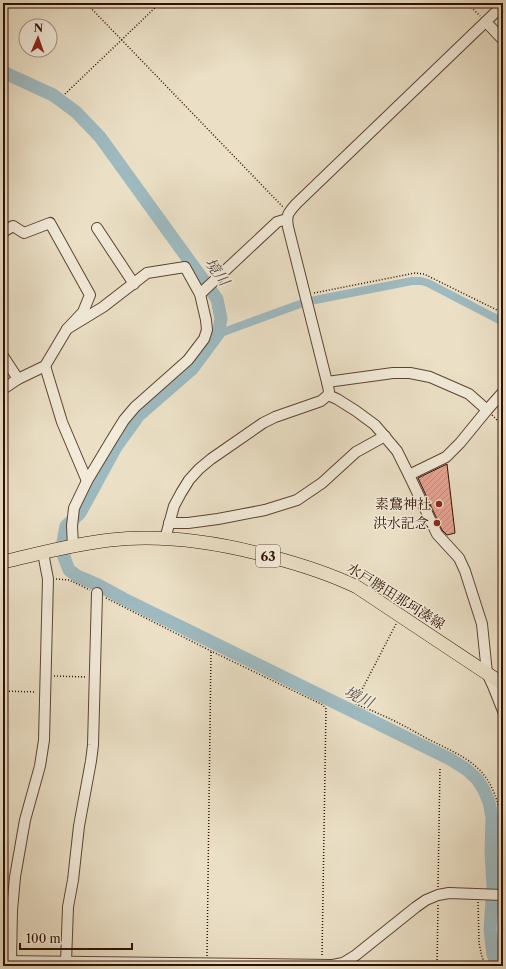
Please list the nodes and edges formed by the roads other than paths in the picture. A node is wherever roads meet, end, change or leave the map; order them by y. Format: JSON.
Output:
{"nodes":[{"id":1,"x":503,"y":5,"type":"edge"},
{"id":2,"x":486,"y":22,"type":"junction"},
{"id":3,"x":503,"y":40,"type":"edge"},
{"id":4,"x":288,"y":216,"type":"junction"},
{"id":5,"x":97,"y":228,"type":"dead end"},
{"id":6,"x":3,"y":232,"type":"edge"},
{"id":7,"x":134,"y":284,"type":"junction"},
{"id":8,"x":202,"y":292,"type":"junction"},
{"id":9,"x":68,"y":329,"type":"junction"},
{"id":10,"x":3,"y":356,"type":"edge"},
{"id":11,"x":45,"y":366,"type":"junction"},
{"id":12,"x":18,"y":379,"type":"junction"},
{"id":13,"x":327,"y":382,"type":"junction"},
{"id":14,"x":3,"y":389,"type":"edge"},
{"id":15,"x":503,"y":392,"type":"edge"},
{"id":16,"x":328,"y":395,"type":"junction"},
{"id":17,"x":487,"y":410,"type":"junction"},
{"id":18,"x":385,"y":436,"type":"junction"},
{"id":19,"x":409,"y":475,"type":"junction"},
{"id":20,"x":87,"y":481,"type":"junction"},
{"id":21,"x":169,"y":523,"type":"junction"},
{"id":22,"x":165,"y":539,"type":"junction"},
{"id":23,"x":73,"y":546,"type":"junction"},
{"id":24,"x":43,"y":553,"type":"junction"},
{"id":25,"x":3,"y":562,"type":"edge"},
{"id":26,"x":97,"y":593,"type":"road end"},
{"id":27,"x":487,"y":673,"type":"junction"},
{"id":28,"x":503,"y":684,"type":"edge"},
{"id":29,"x":503,"y":711,"type":"edge"},
{"id":30,"x":502,"y":892,"type":"edge"},
{"id":31,"x":7,"y":961,"type":"edge"},
{"id":32,"x":66,"y":962,"type":"junction"},
{"id":33,"x":322,"y":965,"type":"edge"}],
"edges":[{"from":1,"to":2,"type":"street"},
{"from":2,"to":3,"type":"street"},
{"from":2,"to":4,"type":"street"},
{"from":4,"to":8,"type":"street"},
{"from":4,"to":13,"type":"street"},
{"from":5,"to":7,"type":"street"},
{"from":6,"to":9,"type":"street"},
{"from":7,"to":8,"type":"street"},
{"from":7,"to":9,"type":"street"},
{"from":8,"to":20,"type":"street"},
{"from":9,"to":11,"type":"street"},
{"from":10,"to":12,"type":"street"},
{"from":11,"to":12,"type":"street"},
{"from":11,"to":20,"type":"street"},
{"from":12,"to":14,"type":"street"},
{"from":13,"to":16,"type":"street"},
{"from":13,"to":17,"type":"street"},
{"from":15,"to":17,"type":"street"},
{"from":16,"to":18,"type":"street"},
{"from":16,"to":21,"type":"street"},
{"from":17,"to":19,"type":"street"},
{"from":18,"to":19,"type":"street"},
{"from":18,"to":21,"type":"street"},
{"from":19,"to":27,"type":"street"},
{"from":20,"to":23,"type":"street"},
{"from":21,"to":22,"type":"street"},
{"from":22,"to":23,"type":"main road","name":"水戸勝田那珂湊線","number":"63"},
{"from":22,"to":27,"type":"main road","name":"水戸勝田那珂湊線","number":"63"},
{"from":23,"to":24,"type":"main road","name":"水戸勝田那珂湊線","number":"63"},
{"from":24,"to":25,"type":"main road","name":"水戸勝田那珂湊線","number":"63"},
{"from":24,"to":31,"type":"street"},
{"from":26,"to":32,"type":"street"},
{"from":27,"to":28,"type":"main road","name":"水戸勝田那珂湊線","number":"63"},
{"from":27,"to":29,"type":"street"},
{"from":30,"to":33,"type":"street"},
{"from":31,"to":32,"type":"street"},
{"from":32,"to":33,"type":"street"}]}
